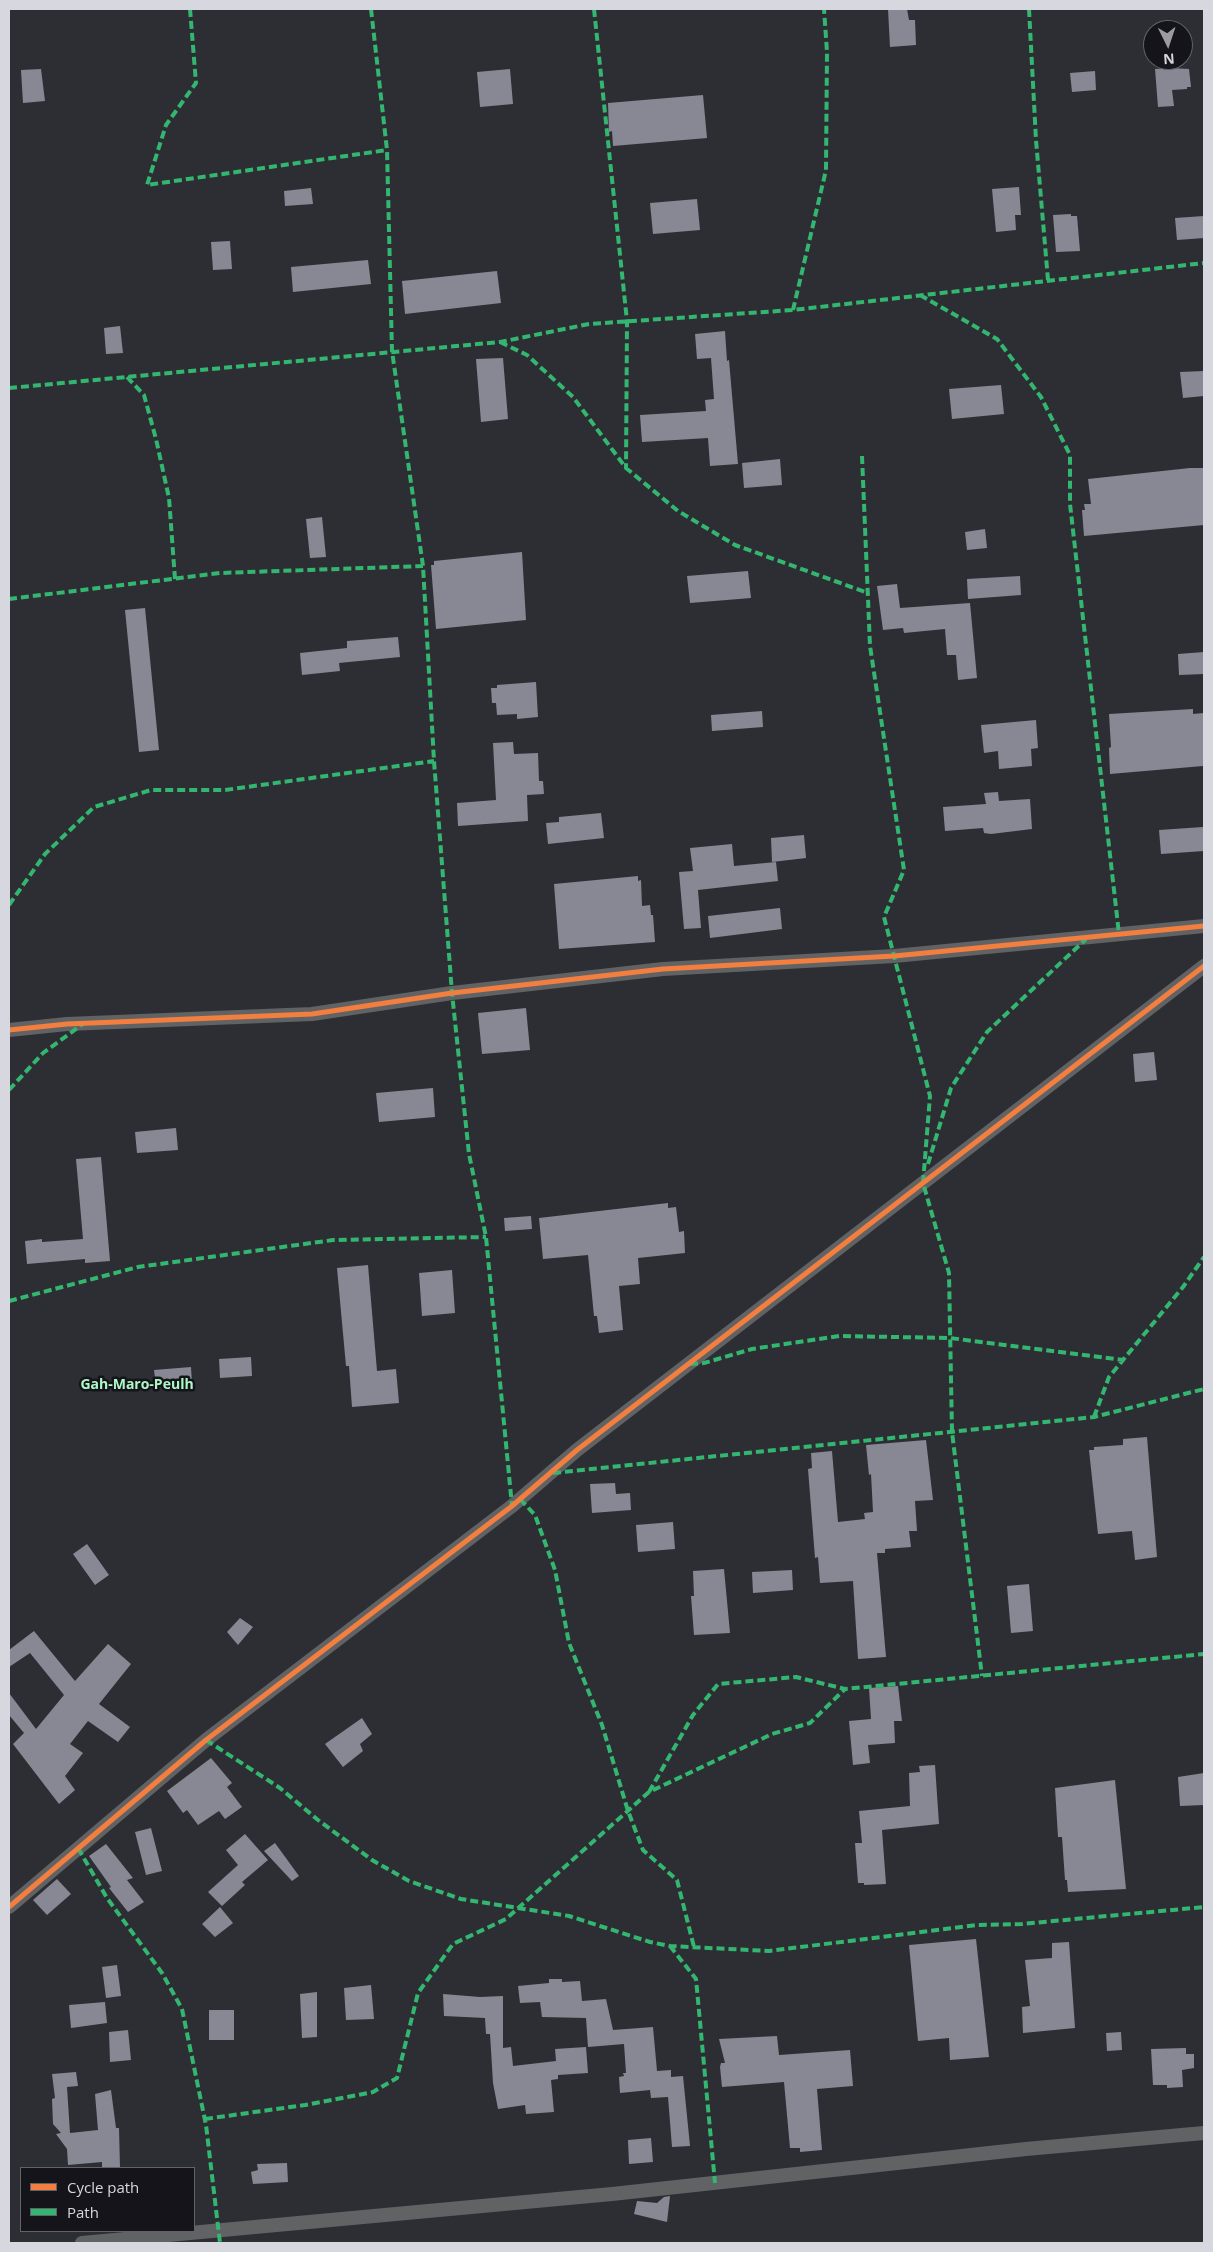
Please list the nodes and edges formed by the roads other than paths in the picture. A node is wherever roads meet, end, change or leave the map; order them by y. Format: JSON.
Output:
{"nodes":[{"id":1,"x":1204,"y":926,"type":"edge"},
{"id":2,"x":1204,"y":966,"type":"edge"},
{"id":3,"x":9,"y":1030,"type":"edge"},
{"id":4,"x":9,"y":1906,"type":"edge"},
{"id":5,"x":1204,"y":2133,"type":"edge"},
{"id":6,"x":82,"y":2243,"type":"edge"}],
"edges":[{"from":1,"to":3,"type":"street"},
{"from":2,"to":4,"type":"street"},
{"from":5,"to":6,"type":"street"}]}
